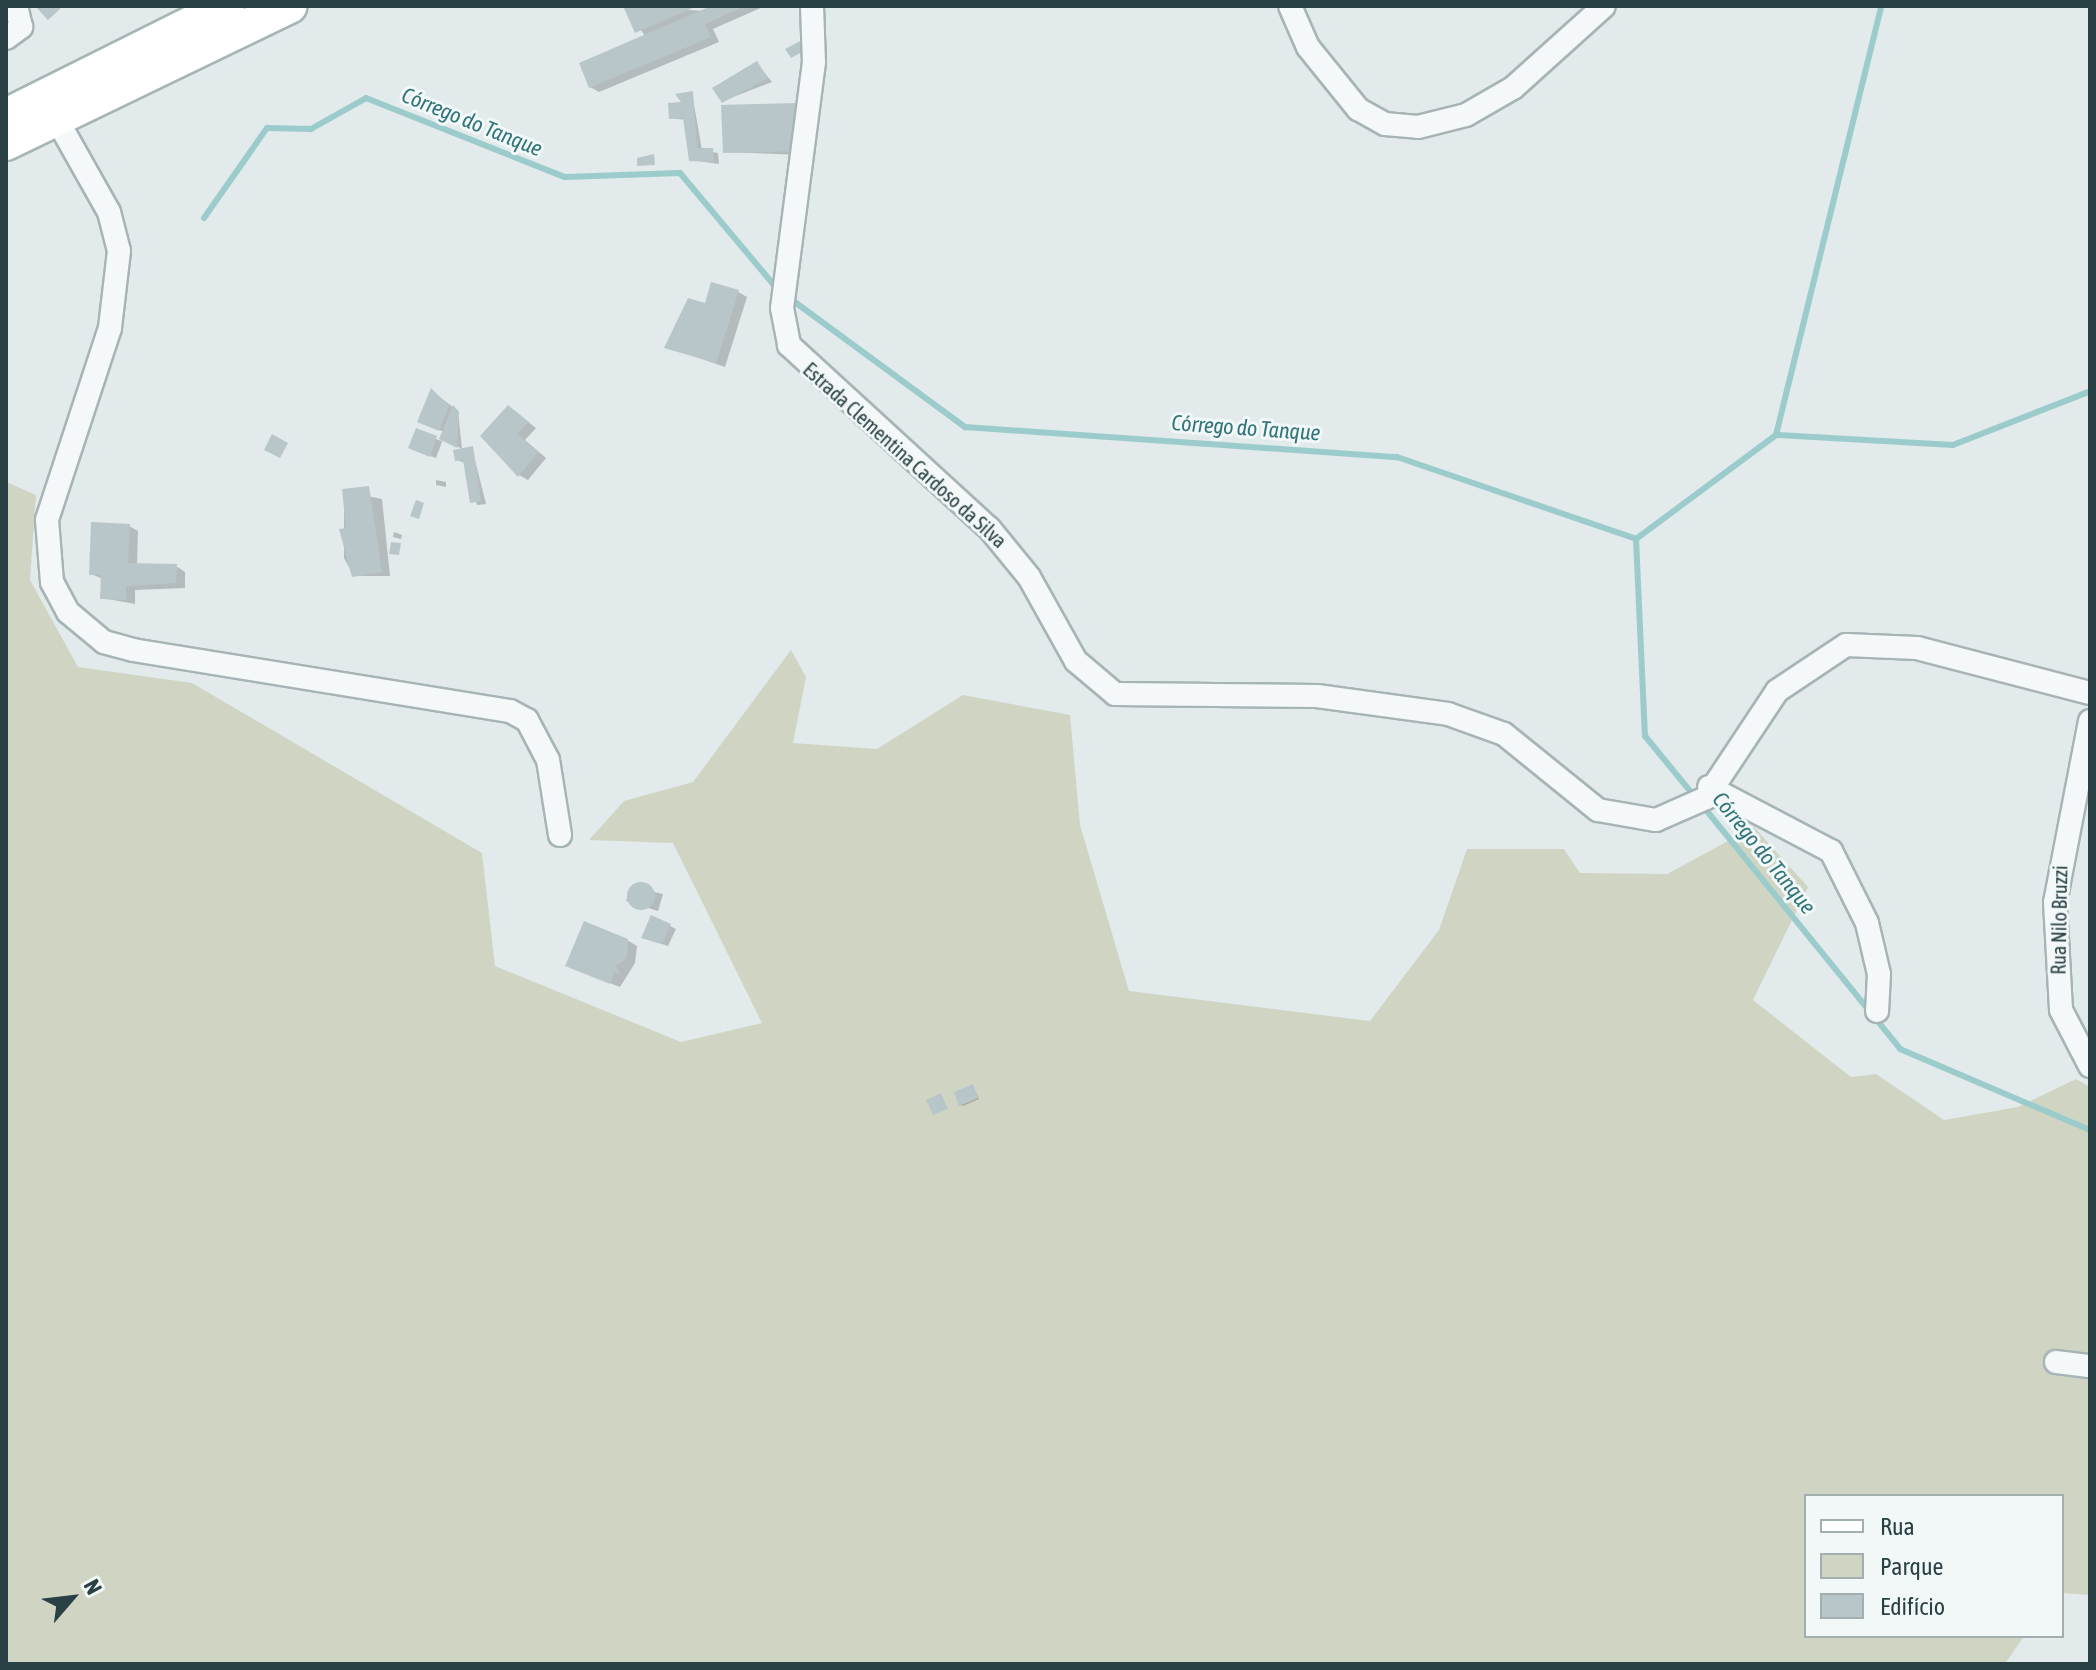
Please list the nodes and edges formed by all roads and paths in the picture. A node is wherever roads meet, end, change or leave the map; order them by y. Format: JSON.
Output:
{"nodes":[{"id":1,"x":16,"y":6,"type":"edge"},
{"id":2,"x":227,"y":6,"type":"edge"},
{"id":3,"x":290,"y":6,"type":"edge"},
{"id":4,"x":812,"y":6,"type":"edge"},
{"id":5,"x":1290,"y":6,"type":"edge"},
{"id":6,"x":1604,"y":6,"type":"edge"},
{"id":7,"x":6,"y":38,"type":"edge"},
{"id":8,"x":6,"y":116,"type":"edge"},
{"id":9,"x":56,"y":118,"type":"junction"},
{"id":10,"x":6,"y":143,"type":"edge"},
{"id":11,"x":2090,"y":693,"type":"edge"},
{"id":12,"x":2090,"y":721,"type":"edge"},
{"id":13,"x":1707,"y":793,"type":"junction"},
{"id":14,"x":560,"y":835,"type":"dead end"},
{"id":15,"x":1877,"y":1011,"type":"dead end"},
{"id":16,"x":2090,"y":1066,"type":"edge"},
{"id":17,"x":2056,"y":1362,"type":"dead end"},
{"id":18,"x":2090,"y":1366,"type":"edge"}],
"edges":[{"from":1,"to":7,"type":"street"},
{"from":2,"to":8,"type":"main road"},
{"from":3,"to":9,"type":"main road"},
{"from":4,"to":13,"type":"street","name":"Estrada Clementina Cardoso da Silva"},
{"from":5,"to":6,"type":"street"},
{"from":9,"to":10,"type":"main road"},
{"from":9,"to":14,"type":"street"},
{"from":11,"to":13,"type":"street","name":"Estrada Clementina Cardoso da Silva"},
{"from":12,"to":16,"type":"street","name":"Rua Nilo Bruzzi"},
{"from":13,"to":15,"type":"street"},
{"from":17,"to":18,"type":"street"}]}
